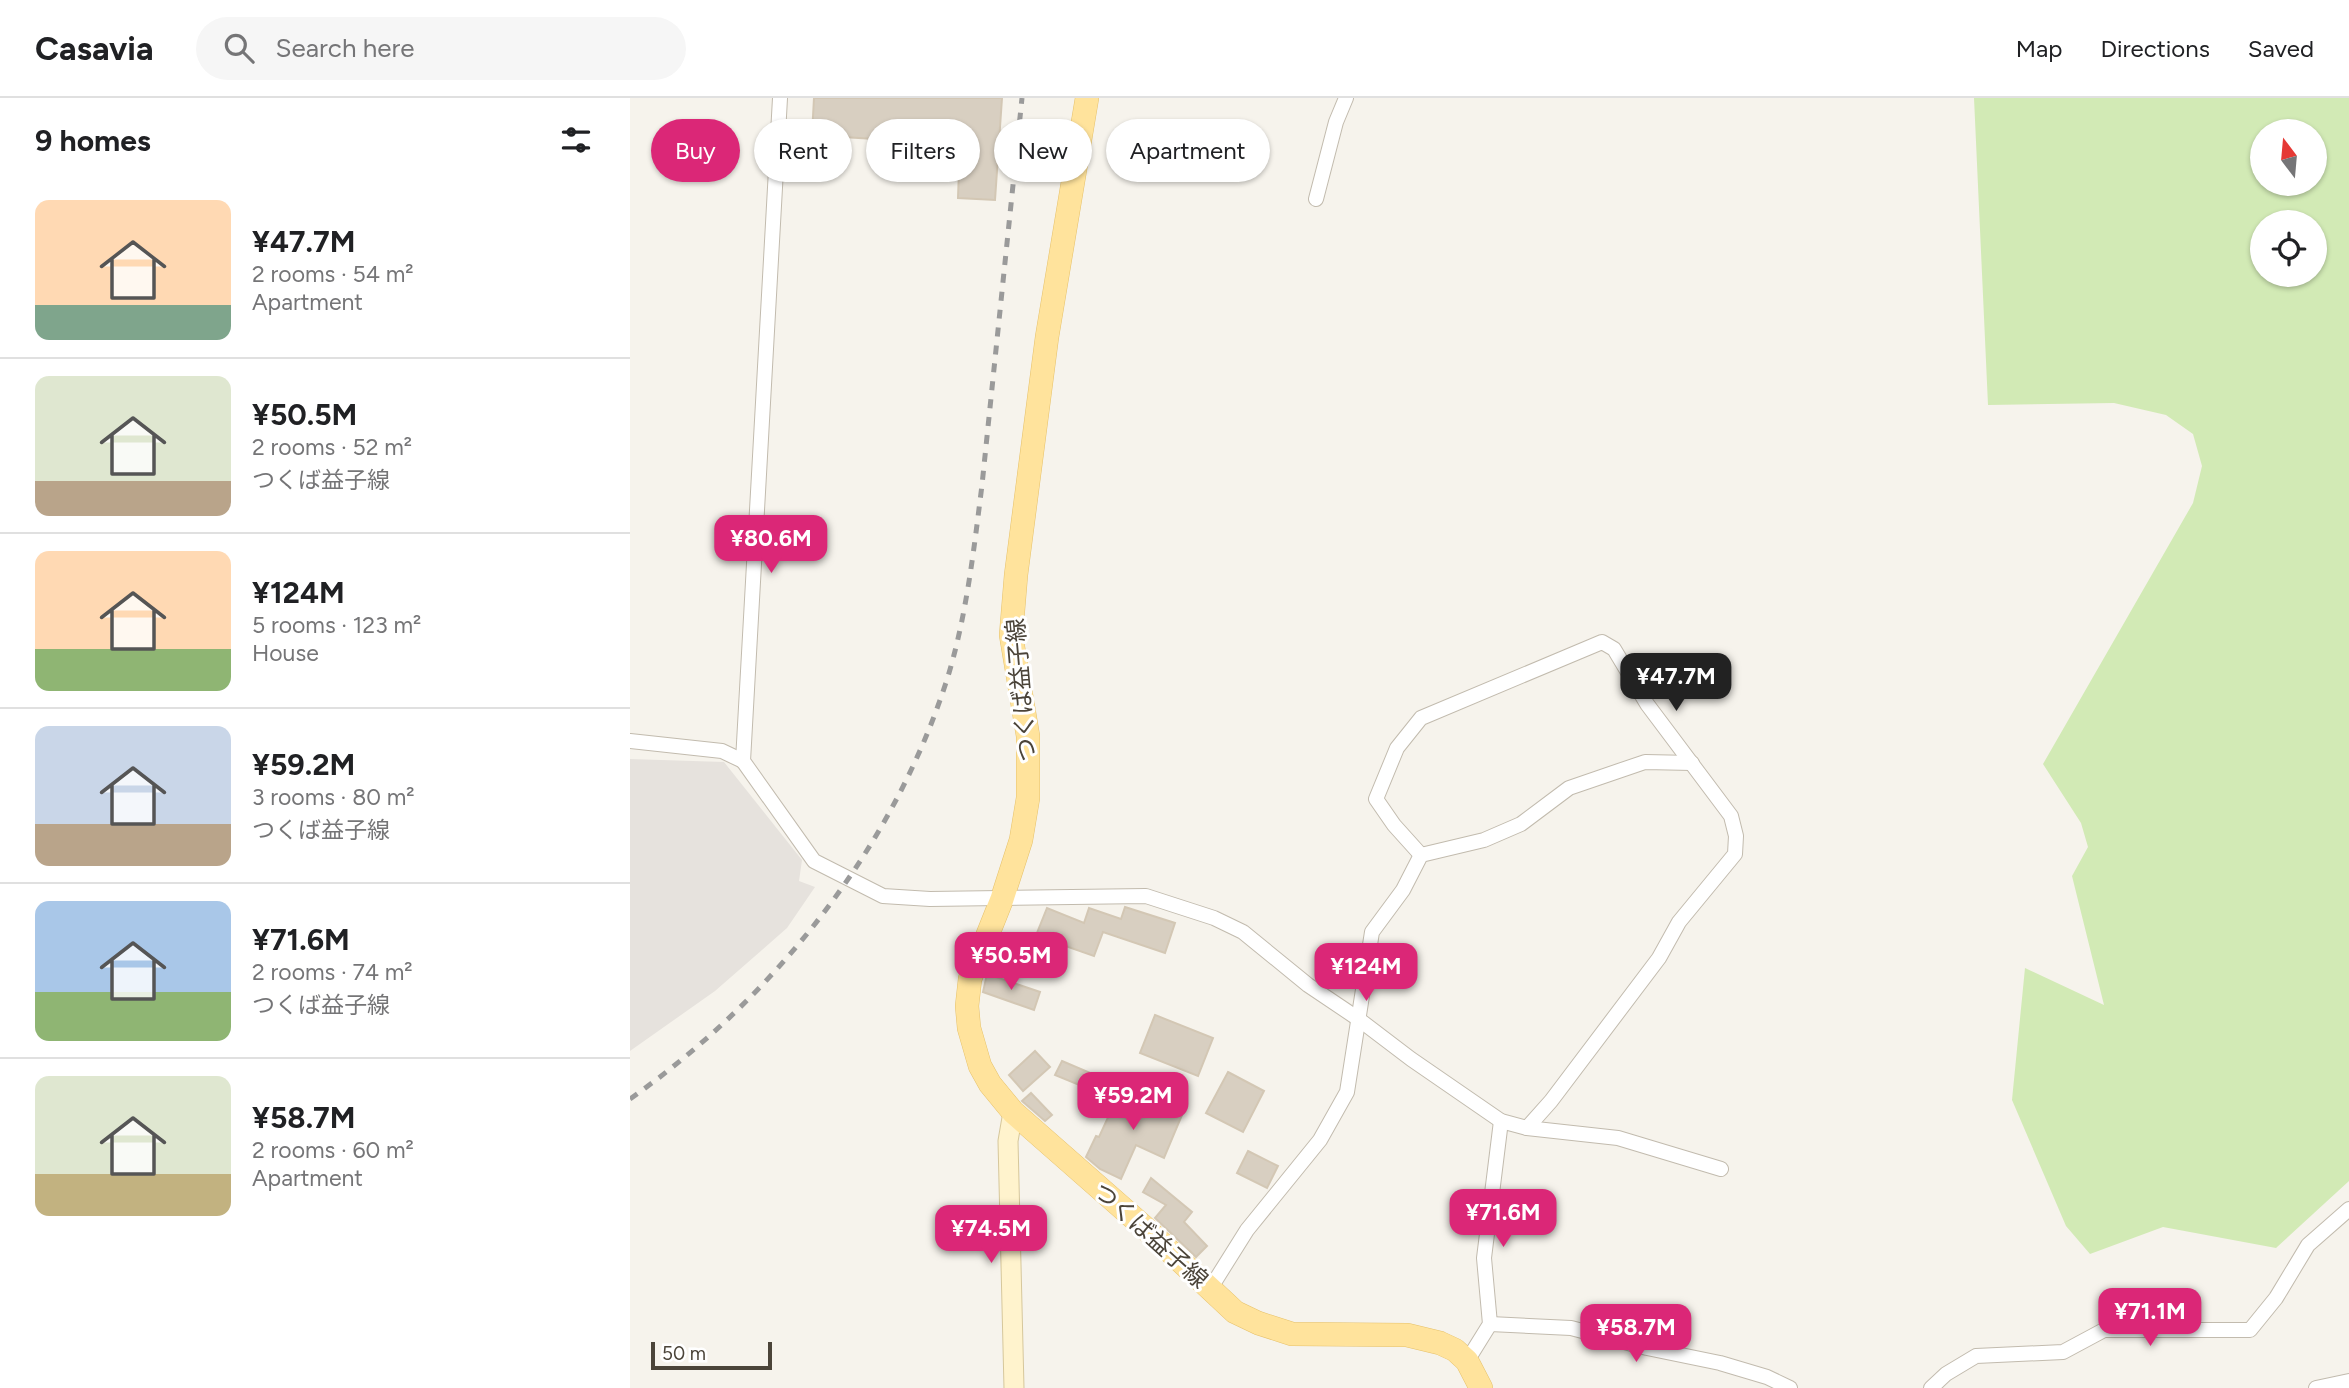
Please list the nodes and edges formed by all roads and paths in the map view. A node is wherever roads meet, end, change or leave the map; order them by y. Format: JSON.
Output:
{"nodes":[{"id":1,"x":780,"y":98,"type":"edge"},
{"id":2,"x":1087,"y":98,"type":"edge"},
{"id":3,"x":1346,"y":98,"type":"edge"},
{"id":4,"x":1316,"y":199,"type":"dead end"},
{"id":5,"x":630,"y":741,"type":"edge"},
{"id":6,"x":743,"y":761,"type":"junction"},
{"id":7,"x":1692,"y":763,"type":"junction"},
{"id":8,"x":1421,"y":855,"type":"junction"},
{"id":9,"x":1002,"y":899,"type":"junction"},
{"id":10,"x":1357,"y":1018,"type":"junction"},
{"id":11,"x":1013,"y":1112,"type":"junction"},
{"id":12,"x":1501,"y":1121,"type":"junction"},
{"id":13,"x":1527,"y":1128,"type":"junction"},
{"id":14,"x":1721,"y":1169,"type":"dead end"},
{"id":15,"x":2349,"y":1209,"type":"edge"},
{"id":16,"x":1210,"y":1289,"type":"junction"},
{"id":17,"x":1490,"y":1324,"type":"junction"},
{"id":18,"x":1467,"y":1361,"type":"junction"},
{"id":19,"x":2349,"y":1381,"type":"edge"},
{"id":20,"x":1787,"y":1387,"type":"edge"},
{"id":21,"x":1014,"y":1388,"type":"edge"},
{"id":22,"x":1481,"y":1388,"type":"edge"},
{"id":23,"x":1931,"y":1388,"type":"edge"},
{"id":24,"x":2316,"y":1388,"type":"edge"}],
"edges":[{"from":1,"to":6,"type":"street"},
{"from":2,"to":9,"type":"main road","name":"つくば益子線"},
{"from":3,"to":4,"type":"street"},
{"from":5,"to":6,"type":"street"},
{"from":6,"to":9,"type":"street"},
{"from":7,"to":8,"type":"street"},
{"from":7,"to":8,"type":"street"},
{"from":7,"to":13,"type":"street"},
{"from":8,"to":10,"type":"street"},
{"from":9,"to":10,"type":"street"},
{"from":9,"to":11,"type":"main road","name":"つくば益子線"},
{"from":10,"to":12,"type":"street"},
{"from":10,"to":16,"type":"street"},
{"from":11,"to":16,"type":"main road","name":"つくば益子線"},
{"from":11,"to":21,"type":"street"},
{"from":12,"to":13,"type":"street"},
{"from":12,"to":17,"type":"street"},
{"from":13,"to":14,"type":"street"},
{"from":15,"to":23,"type":"street"},
{"from":16,"to":18,"type":"main road","name":"つくば益子線"},
{"from":17,"to":18,"type":"street"},
{"from":17,"to":20,"type":"street"},
{"from":18,"to":22,"type":"main road"},
{"from":19,"to":24,"type":"street"}]}
